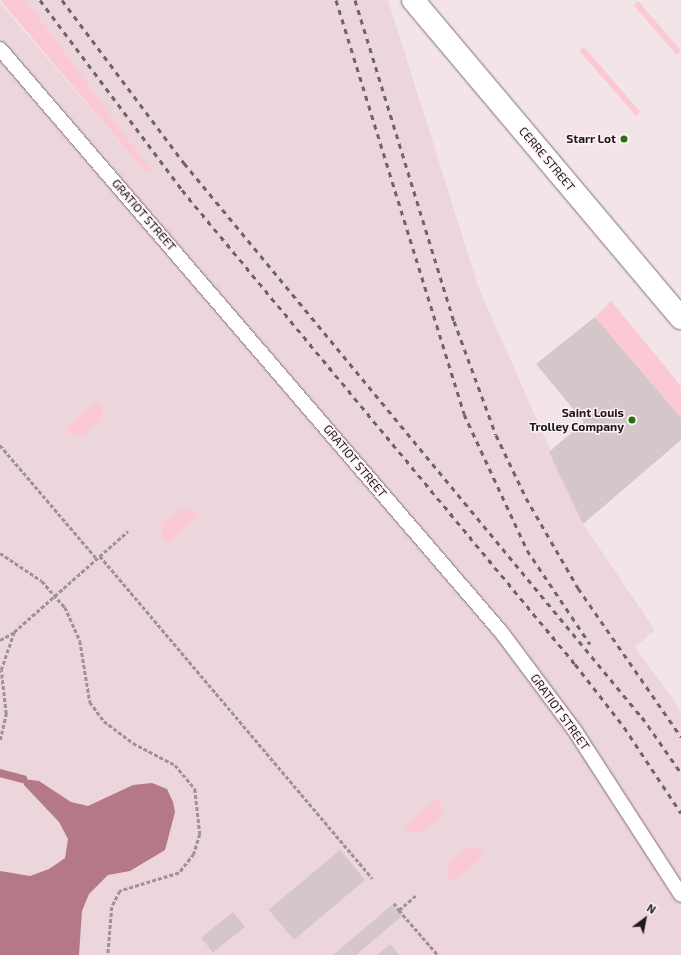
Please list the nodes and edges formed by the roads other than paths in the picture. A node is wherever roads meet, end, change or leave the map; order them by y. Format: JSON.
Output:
{"nodes":[{"id":1,"x":413,"y":0,"type":"edge"},
{"id":2,"x":0,"y":49,"type":"edge"},
{"id":3,"x":681,"y":318,"type":"edge"},
{"id":4,"x":681,"y":895,"type":"edge"}],
"edges":[{"from":1,"to":3,"type":"street","name":"CERRE STREET"},
{"from":2,"to":4,"type":"lane","name":"GRATIOT STREET"}]}
